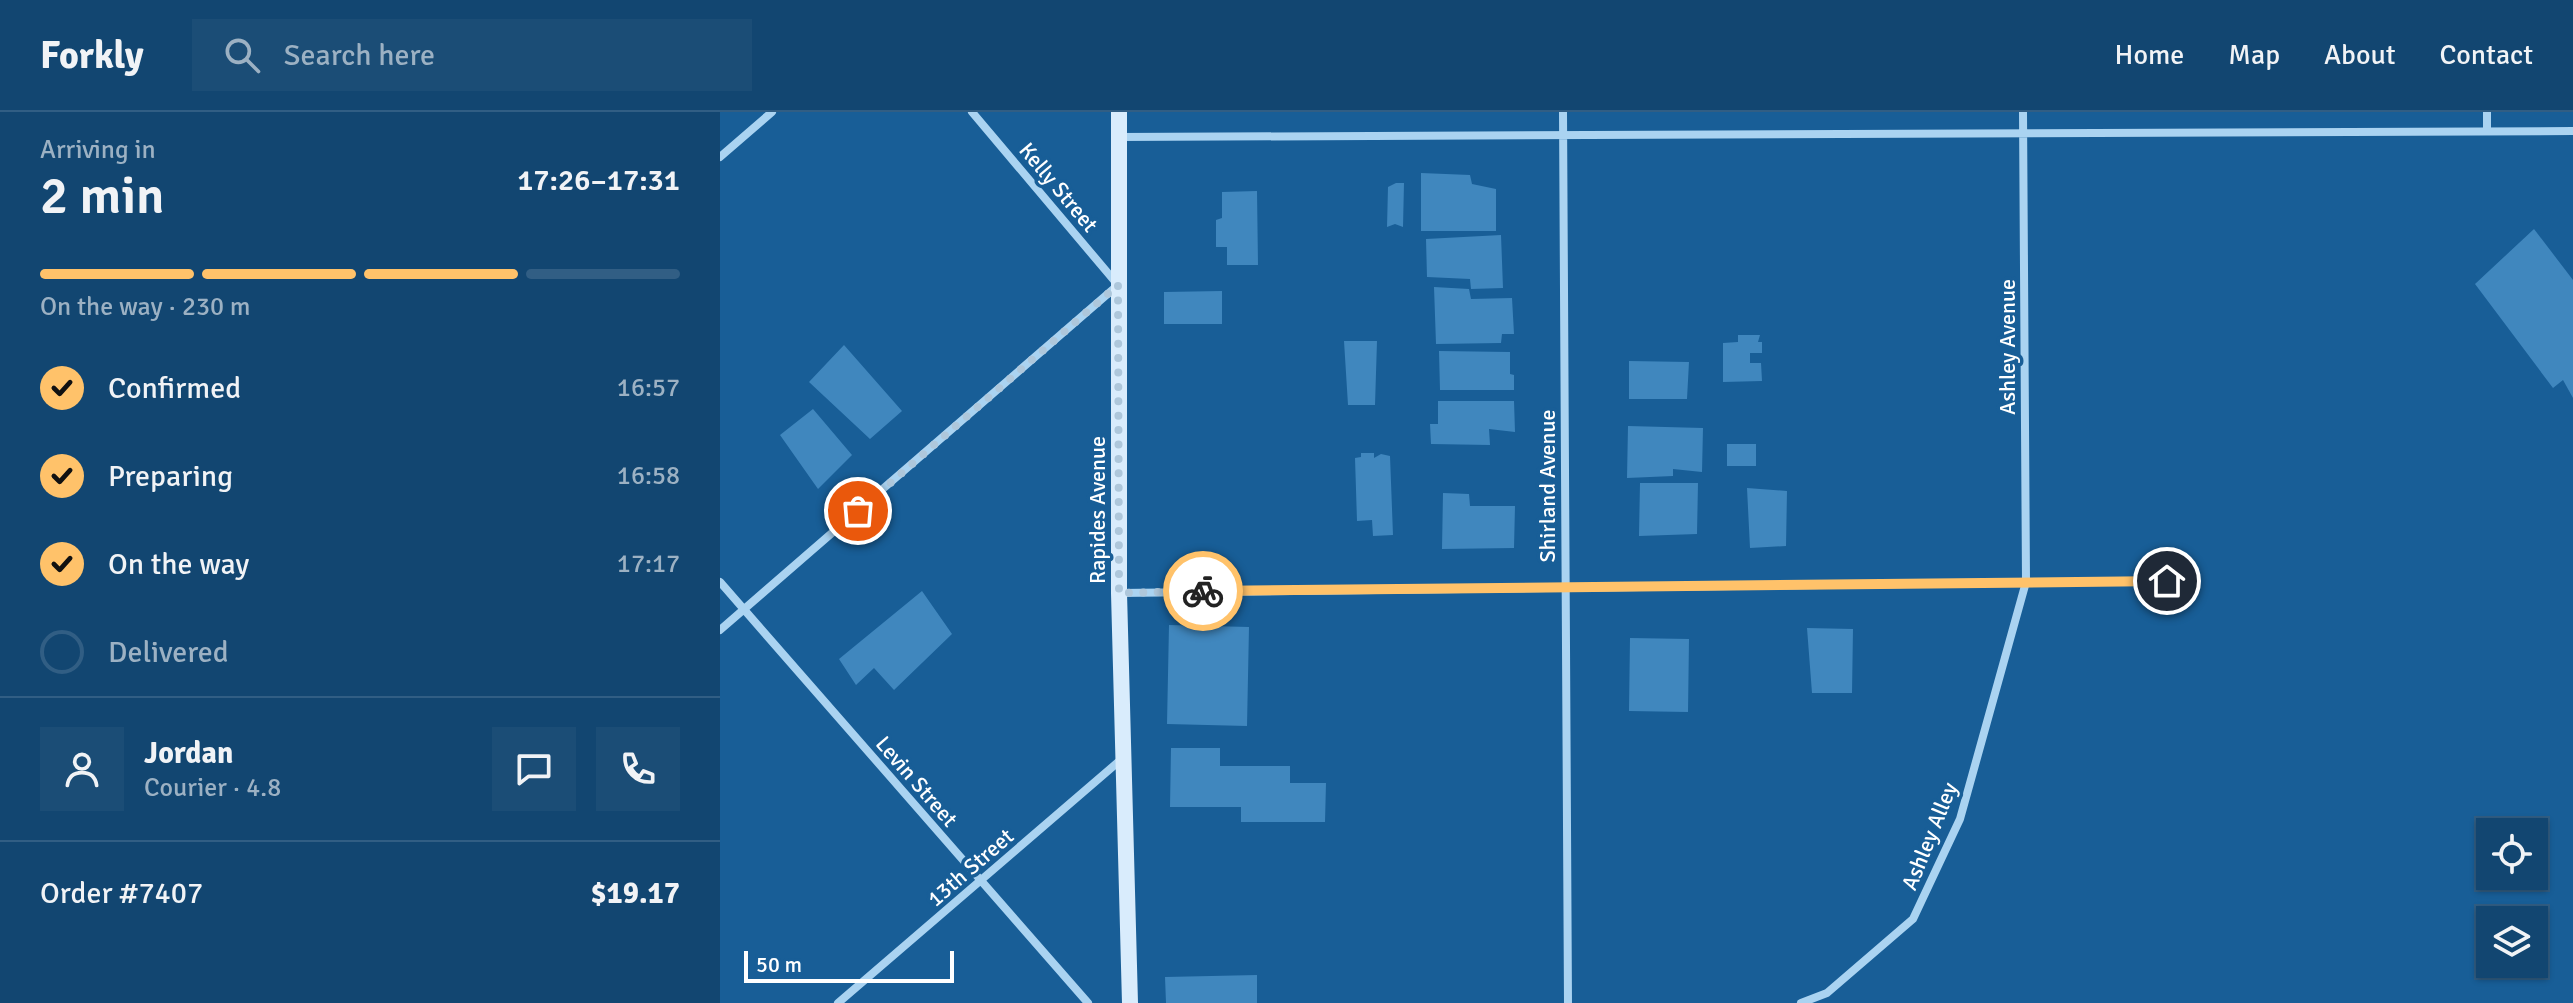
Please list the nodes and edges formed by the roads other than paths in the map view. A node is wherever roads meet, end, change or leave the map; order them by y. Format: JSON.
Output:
{"nodes":[{"id":1,"x":772,"y":112,"type":"edge"},
{"id":2,"x":972,"y":112,"type":"edge"},
{"id":3,"x":1119,"y":112,"type":"edge"},
{"id":4,"x":1563,"y":112,"type":"edge"},
{"id":5,"x":2023,"y":112,"type":"edge"},
{"id":6,"x":2487,"y":112,"type":"edge"},
{"id":7,"x":2487,"y":131,"type":"junction"},
{"id":8,"x":2573,"y":131,"type":"edge"},
{"id":9,"x":2023,"y":133,"type":"junction"},
{"id":10,"x":1563,"y":135,"type":"junction"},
{"id":11,"x":1119,"y":137,"type":"junction"},
{"id":12,"x":720,"y":157,"type":"edge"},
{"id":13,"x":1118,"y":285,"type":"junction"},
{"id":14,"x":2167,"y":581,"type":"dead end"},
{"id":15,"x":720,"y":582,"type":"edge"},
{"id":16,"x":2026,"y":582,"type":"junction"},
{"id":17,"x":1566,"y":586,"type":"junction"},
{"id":18,"x":1119,"y":593,"type":"junction"},
{"id":19,"x":744,"y":610,"type":"junction"},
{"id":20,"x":720,"y":630,"type":"edge"},
{"id":21,"x":1125,"y":757,"type":"junction"},
{"id":22,"x":982,"y":882,"type":"junction"},
{"id":23,"x":838,"y":1003,"type":"edge"},
{"id":24,"x":1088,"y":1003,"type":"edge"},
{"id":25,"x":1130,"y":1003,"type":"edge"},
{"id":26,"x":1568,"y":1003,"type":"edge"},
{"id":27,"x":1801,"y":1003,"type":"edge"}],
"edges":[{"from":1,"to":12,"type":"street"},
{"from":2,"to":13,"type":"street","name":"Kelly Street"},
{"from":3,"to":11,"type":"main road","name":"Rapides Avenue"},
{"from":4,"to":10,"type":"street","name":"Shirland Avenue"},
{"from":5,"to":9,"type":"street","name":"Ashley Avenue"},
{"from":6,"to":7,"type":"street"},
{"from":7,"to":8,"type":"street"},
{"from":7,"to":9,"type":"street"},
{"from":9,"to":10,"type":"street"},
{"from":9,"to":16,"type":"street","name":"Ashley Avenue"},
{"from":10,"to":11,"type":"street"},
{"from":10,"to":17,"type":"street","name":"Shirland Avenue"},
{"from":11,"to":13,"type":"main road","name":"Rapides Avenue"},
{"from":13,"to":18,"type":"main road","name":"Rapides Avenue"},
{"from":13,"to":19,"type":"street"},
{"from":14,"to":16,"type":"street"},
{"from":15,"to":19,"type":"street","name":"Levin Street"},
{"from":16,"to":17,"type":"street"},
{"from":16,"to":27,"type":"street","name":"Ashley Alley"},
{"from":17,"to":18,"type":"street"},
{"from":17,"to":26,"type":"street","name":"Shirland Avenue"},
{"from":18,"to":21,"type":"main road","name":"Rapides Avenue"},
{"from":19,"to":20,"type":"street"},
{"from":19,"to":22,"type":"street","name":"Levin Street"},
{"from":21,"to":22,"type":"street","name":"13th Street"},
{"from":21,"to":25,"type":"main road","name":"Rapides Avenue"},
{"from":22,"to":23,"type":"street","name":"13th Street"},
{"from":22,"to":24,"type":"street","name":"Levin Street"}]}
